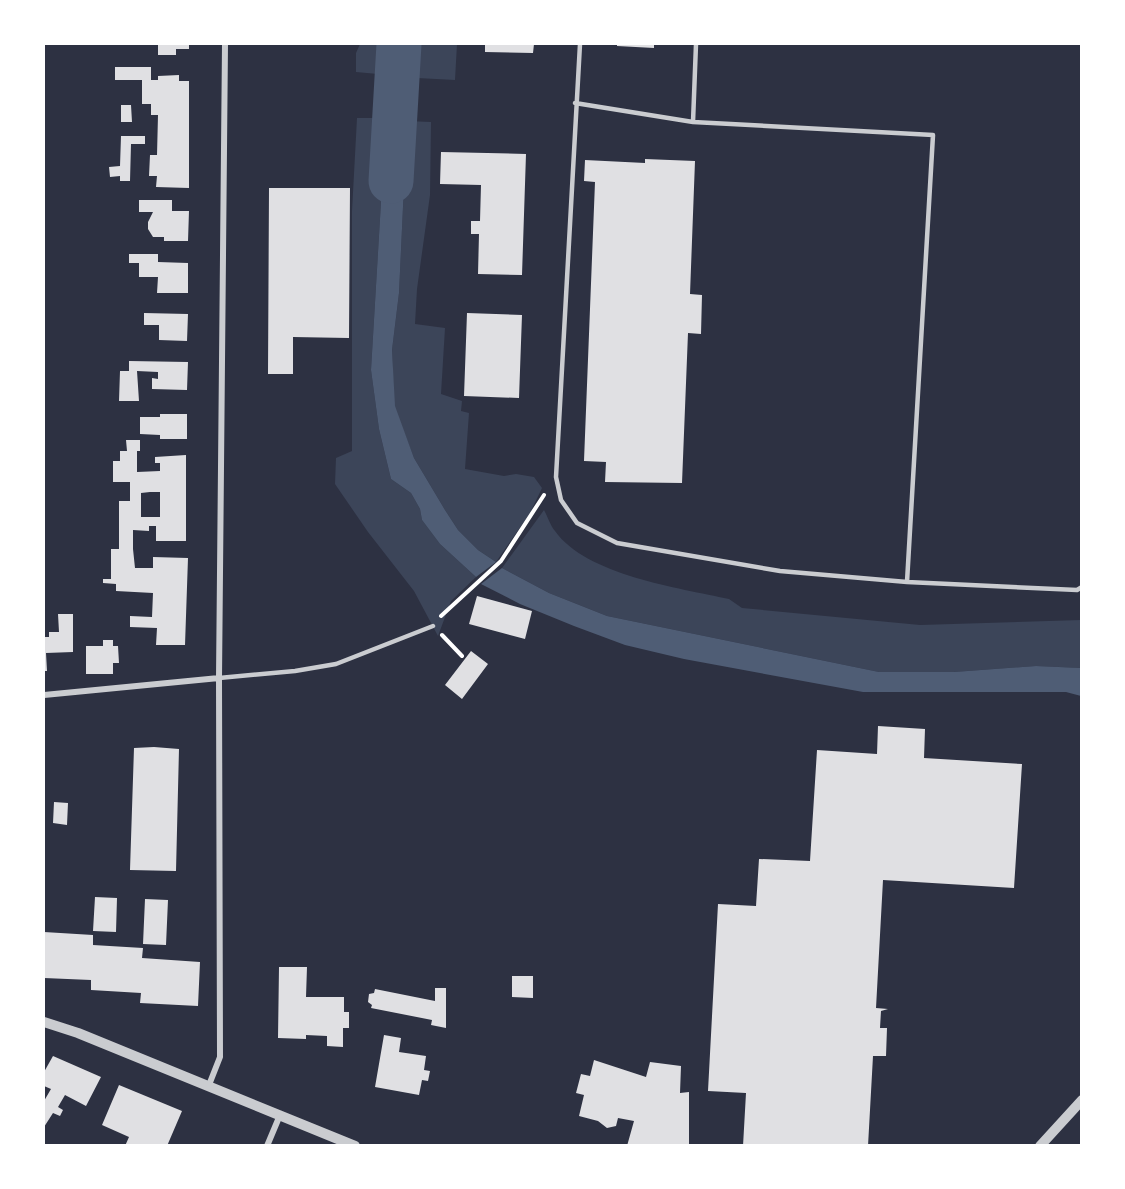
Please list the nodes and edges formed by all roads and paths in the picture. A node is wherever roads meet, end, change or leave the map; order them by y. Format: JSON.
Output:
{"nodes":[{"id":1,"x":225,"y":44,"type":"edge"},
{"id":2,"x":580,"y":44,"type":"edge"},
{"id":3,"x":696,"y":44,"type":"edge"},
{"id":4,"x":575,"y":103,"type":"junction"},
{"id":5,"x":693,"y":122,"type":"junction"},
{"id":6,"x":556,"y":477,"type":"junction"},
{"id":7,"x":907,"y":582,"type":"junction"},
{"id":8,"x":1082,"y":587,"type":"edge"},
{"id":9,"x":433,"y":626,"type":"junction"},
{"id":10,"x":462,"y":656,"type":"dead end"},
{"id":11,"x":219,"y":678,"type":"junction"},
{"id":12,"x":44,"y":695,"type":"edge"},
{"id":13,"x":44,"y":1022,"type":"edge"},
{"id":14,"x":209,"y":1085,"type":"junction"},
{"id":15,"x":1082,"y":1100,"type":"edge"},
{"id":16,"x":280,"y":1115,"type":"junction"},
{"id":17,"x":267,"y":1146,"type":"edge"},
{"id":18,"x":355,"y":1146,"type":"edge"},
{"id":19,"x":1040,"y":1146,"type":"edge"}],
"edges":[{"from":1,"to":11,"type":"street"},
{"from":2,"to":4,"type":"lane"},
{"from":3,"to":5,"type":"lane"},
{"from":4,"to":5,"type":"lane"},
{"from":4,"to":6,"type":"lane"},
{"from":5,"to":7,"type":"lane"},
{"from":6,"to":7,"type":"lane"},
{"from":6,"to":9,"type":"path"},
{"from":7,"to":8,"type":"lane"},
{"from":9,"to":10,"type":"path"},
{"from":9,"to":11,"type":"lane"},
{"from":11,"to":12,"type":"street"},
{"from":11,"to":14,"type":"street"},
{"from":13,"to":14,"type":"street"},
{"from":14,"to":16,"type":"street"},
{"from":15,"to":19,"type":"street"},
{"from":16,"to":17,"type":"street"},
{"from":16,"to":18,"type":"street"}]}
